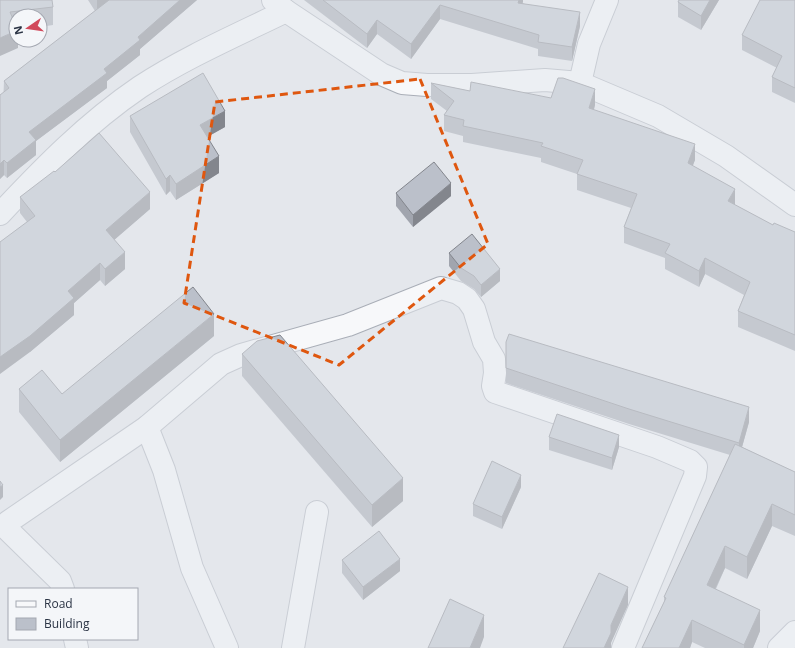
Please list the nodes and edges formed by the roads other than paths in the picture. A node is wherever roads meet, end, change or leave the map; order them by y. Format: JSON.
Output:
{"nodes":[{"id":1,"x":607,"y":0,"type":"edge"},
{"id":2,"x":279,"y":6,"type":"edge"},
{"id":3,"x":580,"y":83,"type":"junction"},
{"id":4,"x":795,"y":206,"type":"edge"},
{"id":5,"x":0,"y":214,"type":"edge"},
{"id":6,"x":147,"y":427,"type":"junction"},
{"id":7,"x":317,"y":512,"type":"dead end"},
{"id":8,"x":63,"y":588,"type":"edge"},
{"id":9,"x":795,"y":632,"type":"edge"},
{"id":10,"x":227,"y":648,"type":"edge"},
{"id":11,"x":293,"y":648,"type":"edge"},
{"id":12,"x":623,"y":648,"type":"edge"},
{"id":13,"x":779,"y":648,"type":"edge"}],
"edges":[{"from":1,"to":3,"type":"street"},
{"from":2,"to":3,"type":"street"},
{"from":2,"to":5,"type":"street"},
{"from":3,"to":4,"type":"street"},
{"from":6,"to":8,"type":"street"},
{"from":6,"to":10,"type":"street"},
{"from":6,"to":12,"type":"street"},
{"from":7,"to":11,"type":"street"},
{"from":9,"to":13,"type":"street"}]}
